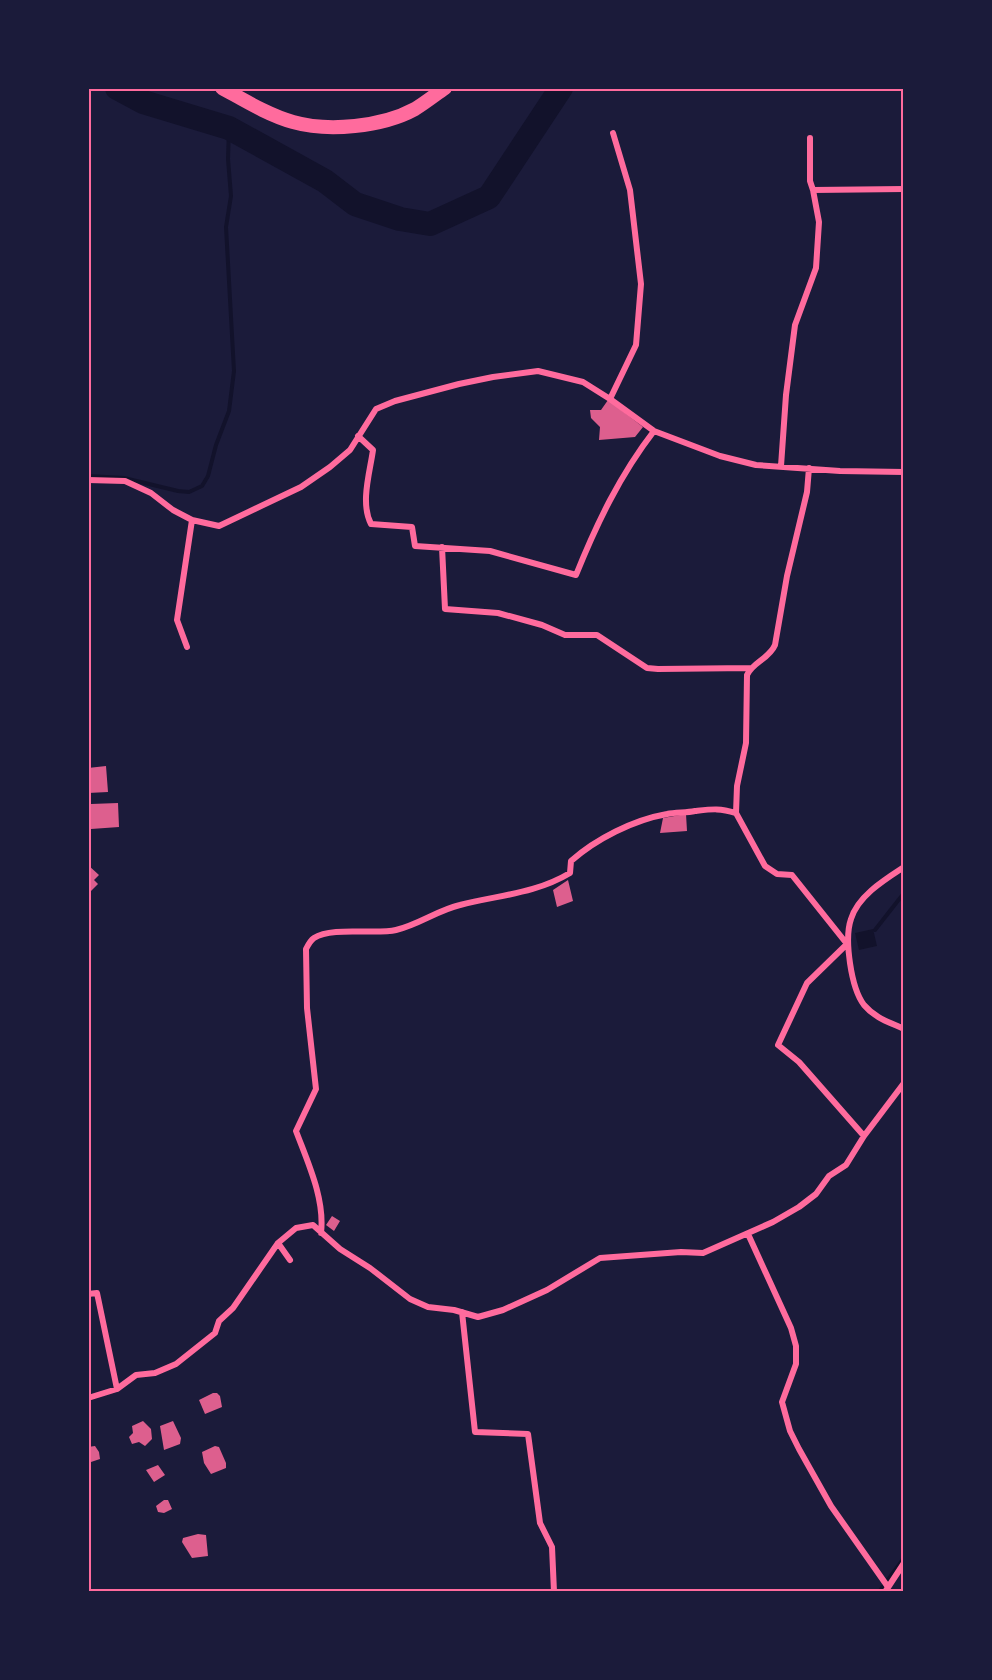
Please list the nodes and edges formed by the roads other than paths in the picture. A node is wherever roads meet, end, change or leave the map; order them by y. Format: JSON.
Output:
{"nodes":[{"id":1,"x":222,"y":88,"type":"edge"},
{"id":2,"x":445,"y":88,"type":"edge"},
{"id":3,"x":614,"y":133,"type":"dead end"},
{"id":4,"x":810,"y":138,"type":"dead end"},
{"id":5,"x":903,"y":189,"type":"edge"},
{"id":6,"x":813,"y":190,"type":"junction"},
{"id":7,"x":610,"y":399,"type":"junction"},
{"id":8,"x":654,"y":431,"type":"junction"},
{"id":9,"x":358,"y":436,"type":"junction"},
{"id":10,"x":781,"y":466,"type":"junction"},
{"id":11,"x":809,"y":468,"type":"junction"},
{"id":12,"x":903,"y":472,"type":"edge"},
{"id":13,"x":88,"y":480,"type":"edge"},
{"id":14,"x":192,"y":520,"type":"junction"},
{"id":15,"x":442,"y":547,"type":"junction"},
{"id":16,"x":187,"y":647,"type":"dead end"},
{"id":17,"x":750,"y":668,"type":"junction"},
{"id":18,"x":736,"y":813,"type":"junction"},
{"id":19,"x":903,"y":867,"type":"edge"},
{"id":20,"x":847,"y":944,"type":"junction"},
{"id":21,"x":903,"y":1029,"type":"edge"},
{"id":22,"x":903,"y":1083,"type":"edge"},
{"id":23,"x":864,"y":1136,"type":"junction"},
{"id":24,"x":321,"y":1233,"type":"junction"},
{"id":25,"x":748,"y":1234,"type":"junction"},
{"id":26,"x":278,"y":1244,"type":"junction"},
{"id":27,"x":290,"y":1260,"type":"dead end"},
{"id":28,"x":88,"y":1294,"type":"edge"},
{"id":29,"x":462,"y":1312,"type":"junction"},
{"id":30,"x":117,"y":1389,"type":"junction"},
{"id":31,"x":88,"y":1398,"type":"edge"},
{"id":32,"x":903,"y":1563,"type":"edge"},
{"id":33,"x":887,"y":1589,"type":"edge"},
{"id":34,"x":554,"y":1592,"type":"edge"}],
"edges":[{"from":1,"to":2,"type":"main road"},
{"from":3,"to":7,"type":"street"},
{"from":4,"to":6,"type":"street"},
{"from":5,"to":6,"type":"street"},
{"from":6,"to":10,"type":"street"},
{"from":7,"to":8,"type":"street"},
{"from":7,"to":9,"type":"street"},
{"from":8,"to":10,"type":"street"},
{"from":8,"to":15,"type":"street"},
{"from":9,"to":14,"type":"street"},
{"from":9,"to":15,"type":"street"},
{"from":10,"to":11,"type":"street"},
{"from":11,"to":12,"type":"street"},
{"from":11,"to":17,"type":"street"},
{"from":13,"to":14,"type":"street"},
{"from":14,"to":16,"type":"street"},
{"from":15,"to":17,"type":"street"},
{"from":17,"to":18,"type":"street"},
{"from":18,"to":20,"type":"street"},
{"from":18,"to":24,"type":"street"},
{"from":19,"to":20,"type":"street"},
{"from":20,"to":21,"type":"street"},
{"from":20,"to":23,"type":"street"},
{"from":22,"to":23,"type":"street"},
{"from":23,"to":25,"type":"street"},
{"from":24,"to":26,"type":"street"},
{"from":24,"to":29,"type":"street"},
{"from":25,"to":29,"type":"street"},
{"from":25,"to":33,"type":"street"},
{"from":26,"to":27,"type":"street"},
{"from":26,"to":30,"type":"street"},
{"from":28,"to":30,"type":"street"},
{"from":29,"to":34,"type":"street"},
{"from":30,"to":31,"type":"street"},
{"from":32,"to":33,"type":"street"}]}
